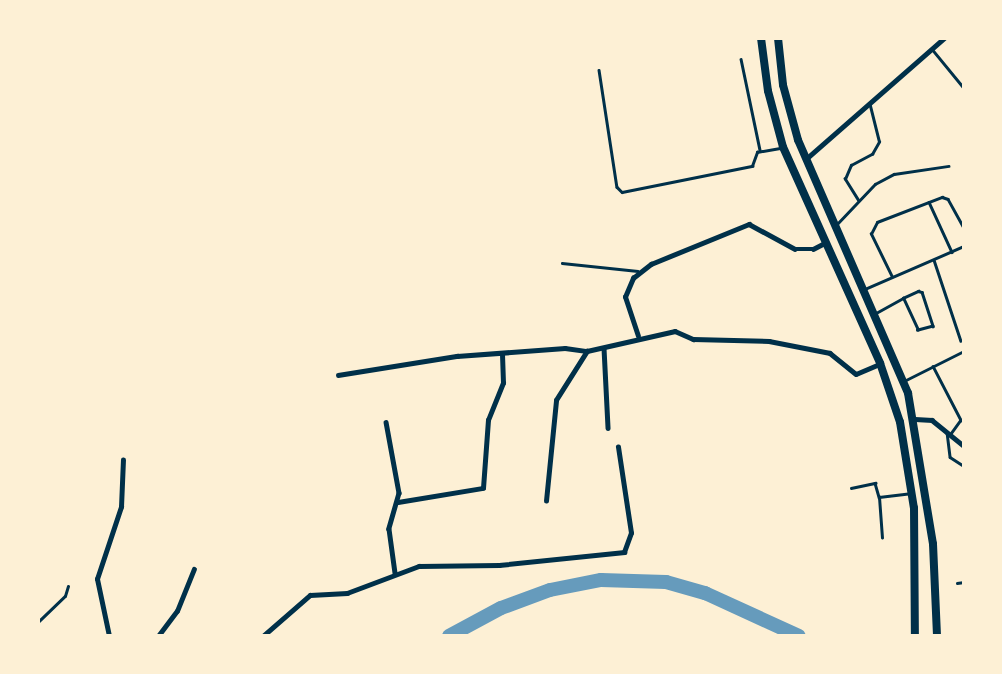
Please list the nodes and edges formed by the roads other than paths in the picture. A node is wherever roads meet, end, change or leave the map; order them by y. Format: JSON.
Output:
{"nodes":[{"id":1,"x":761,"y":38,"type":"edge"},
{"id":2,"x":778,"y":38,"type":"edge"},
{"id":3,"x":941,"y":40,"type":"edge"},
{"id":4,"x":932,"y":50,"type":"junction"},
{"id":5,"x":741,"y":59,"type":"dead end"},
{"id":6,"x":598,"y":69,"type":"dead end"},
{"id":7,"x":964,"y":88,"type":"edge"},
{"id":8,"x":870,"y":105,"type":"junction"},
{"id":9,"x":783,"y":147,"type":"junction"},
{"id":10,"x":760,"y":150,"type":"junction"},
{"id":11,"x":806,"y":159,"type":"junction"},
{"id":12,"x":948,"y":166,"type":"dead end"},
{"id":13,"x":858,"y":200,"type":"junction"},
{"id":14,"x":929,"y":202,"type":"junction"},
{"id":15,"x":835,"y":226,"type":"junction"},
{"id":16,"x":964,"y":228,"type":"edge"},
{"id":17,"x":825,"y":243,"type":"junction"},
{"id":18,"x":964,"y":246,"type":"edge"},
{"id":19,"x":952,"y":252,"type":"junction"},
{"id":20,"x":934,"y":260,"type":"junction"},
{"id":21,"x":562,"y":263,"type":"dead end"},
{"id":22,"x":638,"y":271,"type":"junction"},
{"id":23,"x":892,"y":277,"type":"junction"},
{"id":24,"x":864,"y":289,"type":"junction"},
{"id":25,"x":903,"y":298,"type":"junction"},
{"id":26,"x":876,"y":313,"type":"junction"},
{"id":27,"x":638,"y":337,"type":"junction"},
{"id":28,"x":961,"y":341,"type":"dead end"},
{"id":29,"x":604,"y":348,"type":"junction"},
{"id":30,"x":964,"y":351,"type":"edge"},
{"id":31,"x":587,"y":352,"type":"junction"},
{"id":32,"x":502,"y":354,"type":"junction"},
{"id":33,"x":880,"y":363,"type":"junction"},
{"id":34,"x":933,"y":366,"type":"junction"},
{"id":35,"x":338,"y":374,"type":"dead end"},
{"id":36,"x":904,"y":381,"type":"junction"},
{"id":37,"x":915,"y":419,"type":"junction"},
{"id":38,"x":962,"y":420,"type":"edge"},
{"id":39,"x":386,"y":422,"type":"dead end"},
{"id":40,"x":608,"y":428,"type":"dead end"},
{"id":41,"x":948,"y":433,"type":"junction"},
{"id":42,"x":964,"y":446,"type":"edge"},
{"id":43,"x":618,"y":447,"type":"dead end"},
{"id":44,"x":123,"y":460,"type":"dead end"},
{"id":45,"x":964,"y":466,"type":"edge"},
{"id":46,"x":851,"y":488,"type":"dead end"},
{"id":47,"x":913,"y":492,"type":"junction"},
{"id":48,"x":879,"y":497,"type":"junction"},
{"id":49,"x":546,"y":501,"type":"dead end"},
{"id":50,"x":398,"y":502,"type":"junction"},
{"id":51,"x":882,"y":538,"type":"dead end"},
{"id":52,"x":194,"y":569,"type":"dead end"},
{"id":53,"x":395,"y":573,"type":"junction"},
{"id":54,"x":964,"y":582,"type":"edge"},
{"id":55,"x":957,"y":583,"type":"dead end"},
{"id":56,"x":68,"y":586,"type":"dead end"},
{"id":57,"x":38,"y":622,"type":"edge"},
{"id":58,"x":110,"y":635,"type":"edge"},
{"id":59,"x":158,"y":635,"type":"edge"},
{"id":60,"x":263,"y":635,"type":"edge"},
{"id":61,"x":915,"y":635,"type":"edge"},
{"id":62,"x":937,"y":635,"type":"edge"}],
"edges":[{"from":1,"to":9,"type":"highway"},
{"from":2,"to":11,"type":"highway"},
{"from":3,"to":4,"type":"street"},
{"from":4,"to":7,"type":"lane"},
{"from":4,"to":8,"type":"street"},
{"from":5,"to":10,"type":"lane"},
{"from":6,"to":10,"type":"lane"},
{"from":8,"to":11,"type":"street"},
{"from":8,"to":13,"type":"lane"},
{"from":9,"to":10,"type":"lane"},
{"from":9,"to":17,"type":"highway"},
{"from":11,"to":15,"type":"highway"},
{"from":12,"to":13,"type":"lane"},
{"from":13,"to":15,"type":"lane"},
{"from":14,"to":16,"type":"lane"},
{"from":14,"to":19,"type":"lane"},
{"from":14,"to":23,"type":"lane"},
{"from":15,"to":24,"type":"highway"},
{"from":17,"to":22,"type":"street"},
{"from":17,"to":33,"type":"highway"},
{"from":18,"to":19,"type":"lane"},
{"from":19,"to":20,"type":"lane"},
{"from":20,"to":23,"type":"lane"},
{"from":20,"to":28,"type":"lane"},
{"from":21,"to":22,"type":"lane"},
{"from":22,"to":27,"type":"street"},
{"from":23,"to":24,"type":"lane"},
{"from":24,"to":26,"type":"highway"},
{"from":25,"to":25,"type":"lane"},
{"from":25,"to":26,"type":"lane"},
{"from":26,"to":36,"type":"highway"},
{"from":27,"to":29,"type":"street"},
{"from":27,"to":33,"type":"street"},
{"from":29,"to":31,"type":"street"},
{"from":29,"to":40,"type":"street"},
{"from":30,"to":34,"type":"lane"},
{"from":31,"to":32,"type":"street"},
{"from":31,"to":49,"type":"street"},
{"from":32,"to":35,"type":"street"},
{"from":32,"to":50,"type":"street"},
{"from":33,"to":47,"type":"highway"},
{"from":34,"to":36,"type":"lane"},
{"from":34,"to":38,"type":"lane"},
{"from":36,"to":37,"type":"highway"},
{"from":37,"to":41,"type":"street"},
{"from":37,"to":62,"type":"highway"},
{"from":38,"to":41,"type":"lane"},
{"from":39,"to":50,"type":"street"},
{"from":41,"to":42,"type":"street"},
{"from":41,"to":45,"type":"lane"},
{"from":43,"to":53,"type":"street"},
{"from":44,"to":58,"type":"street"},
{"from":46,"to":48,"type":"lane"},
{"from":47,"to":48,"type":"lane"},
{"from":47,"to":61,"type":"highway"},
{"from":48,"to":51,"type":"lane"},
{"from":50,"to":53,"type":"street"},
{"from":52,"to":59,"type":"street"},
{"from":53,"to":60,"type":"street"},
{"from":54,"to":55,"type":"lane"},
{"from":56,"to":57,"type":"lane"}]}
